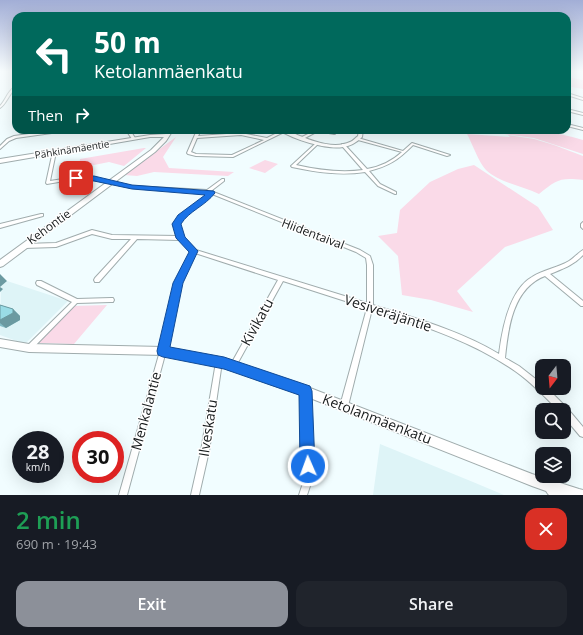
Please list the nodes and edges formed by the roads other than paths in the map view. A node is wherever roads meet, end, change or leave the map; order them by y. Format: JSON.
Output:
{"nodes":[{"id":1,"x":9,"y":94,"type":"edge"},
{"id":2,"x":571,"y":95,"type":"edge"},
{"id":3,"x":583,"y":99,"type":"edge"},
{"id":4,"x":0,"y":107,"type":"edge"},
{"id":5,"x":571,"y":111,"type":"edge"},
{"id":6,"x":583,"y":114,"type":"edge"},
{"id":7,"x":571,"y":126,"type":"edge"},
{"id":8,"x":583,"y":129,"type":"edge"},
{"id":9,"x":37,"y":134,"type":"edge"},
{"id":10,"x":130,"y":134,"type":"edge"},
{"id":11,"x":158,"y":134,"type":"edge"},
{"id":12,"x":169,"y":134,"type":"edge"},
{"id":13,"x":198,"y":134,"type":"edge"},
{"id":14,"x":276,"y":134,"type":"edge"},
{"id":15,"x":291,"y":134,"type":"edge"},
{"id":16,"x":310,"y":134,"type":"edge"},
{"id":17,"x":360,"y":134,"type":"edge"},
{"id":18,"x":197,"y":137,"type":"junction"},
{"id":19,"x":133,"y":138,"type":"junction"},
{"id":20,"x":302,"y":138,"type":"junction"},
{"id":21,"x":266,"y":139,"type":"junction"},
{"id":22,"x":358,"y":139,"type":"junction"},
{"id":23,"x":316,"y":144,"type":"junction"},
{"id":24,"x":343,"y":145,"type":"junction"},
{"id":25,"x":0,"y":148,"type":"edge"},
{"id":26,"x":54,"y":152,"type":"junction"},
{"id":27,"x":404,"y":152,"type":"junction"},
{"id":28,"x":448,"y":155,"type":"dead end"},
{"id":29,"x":0,"y":161,"type":"edge"},
{"id":30,"x":365,"y":170,"type":"junction"},
{"id":31,"x":223,"y":180,"type":"dead end"},
{"id":32,"x":109,"y":183,"type":"junction"},
{"id":33,"x":209,"y":192,"type":"junction"},
{"id":34,"x":395,"y":193,"type":"dead end"},
{"id":35,"x":40,"y":215,"type":"dead end"},
{"id":36,"x":583,"y":224,"type":"edge"},
{"id":37,"x":0,"y":226,"type":"edge"},
{"id":38,"x":583,"y":227,"type":"edge"},
{"id":39,"x":136,"y":237,"type":"junction"},
{"id":40,"x":181,"y":238,"type":"junction"},
{"id":41,"x":23,"y":246,"type":"junction"},
{"id":42,"x":194,"y":251,"type":"junction"},
{"id":43,"x":583,"y":252,"type":"edge"},
{"id":44,"x":0,"y":264,"type":"edge"},
{"id":45,"x":546,"y":274,"type":"junction"},
{"id":46,"x":281,"y":279,"type":"junction"},
{"id":47,"x":97,"y":280,"type":"dead end"},
{"id":48,"x":39,"y":283,"type":"dead end"},
{"id":49,"x":111,"y":300,"type":"dead end"},
{"id":50,"x":76,"y":301,"type":"junction"},
{"id":51,"x":583,"y":304,"type":"edge"},
{"id":52,"x":370,"y":306,"type":"junction"},
{"id":53,"x":0,"y":343,"type":"edge"},
{"id":54,"x":29,"y":348,"type":"junction"},
{"id":55,"x":163,"y":351,"type":"junction"},
{"id":56,"x":502,"y":358,"type":"junction"},
{"id":57,"x":219,"y":362,"type":"junction"},
{"id":58,"x":233,"y":366,"type":"junction"},
{"id":59,"x":305,"y":391,"type":"junction"},
{"id":60,"x":556,"y":403,"type":"edge"},
{"id":61,"x":344,"y":406,"type":"junction"},
{"id":62,"x":571,"y":419,"type":"edge"},
{"id":63,"x":583,"y":433,"type":"edge"},
{"id":64,"x":535,"y":481,"type":"edge"},
{"id":65,"x":540,"y":483,"type":"edge"},
{"id":66,"x":541,"y":483,"type":"edge"},
{"id":67,"x":124,"y":495,"type":"edge"},
{"id":68,"x":195,"y":495,"type":"edge"},
{"id":69,"x":303,"y":495,"type":"edge"},
{"id":70,"x":564,"y":495,"type":"edge"},
{"id":71,"x":579,"y":495,"type":"edge"}],
"edges":[{"from":1,"to":4,"type":"street"},
{"from":2,"to":3,"type":"street"},
{"from":5,"to":6,"type":"street"},
{"from":7,"to":8,"type":"street"},
{"from":9,"to":25,"type":"street"},
{"from":10,"to":19,"type":"street"},
{"from":11,"to":19,"type":"street","name":"Pähkinämäentie"},
{"from":12,"to":32,"type":"street","name":"Kehontie"},
{"from":13,"to":18,"type":"street"},
{"from":14,"to":21,"type":"street"},
{"from":15,"to":20,"type":"street"},
{"from":16,"to":20,"type":"street"},
{"from":17,"to":22,"type":"street"},
{"from":18,"to":21,"type":"street"},
{"from":18,"to":21,"type":"street"},
{"from":19,"to":26,"type":"street","name":"Pähkinämäentie"},
{"from":20,"to":23,"type":"street"},
{"from":22,"to":24,"type":"street"},
{"from":22,"to":27,"type":"street"},
{"from":23,"to":24,"type":"street"},
{"from":23,"to":30,"type":"street"},
{"from":24,"to":30,"type":"street"},
{"from":26,"to":29,"type":"street","name":"Pähkinämäentie"},
{"from":26,"to":32,"type":"street","name":"Hiidentaival"},
{"from":27,"to":28,"type":"street"},
{"from":27,"to":30,"type":"street"},
{"from":30,"to":34,"type":"street"},
{"from":31,"to":33,"type":"street"},
{"from":32,"to":33,"type":"street","name":"Hiidentaival"},
{"from":32,"to":41,"type":"street","name":"Kehontie"},
{"from":33,"to":40,"type":"street"},
{"from":33,"to":52,"type":"street","name":"Hiidentaival"},
{"from":35,"to":37,"type":"street"},
{"from":36,"to":38,"type":"street"},
{"from":39,"to":40,"type":"street"},
{"from":39,"to":41,"type":"street"},
{"from":39,"to":47,"type":"street"},
{"from":40,"to":42,"type":"street"},
{"from":41,"to":44,"type":"street","name":"Kehontie"},
{"from":42,"to":46,"type":"street","name":"Vesiveräjäntie"},
{"from":42,"to":55,"type":"street","name":"Menkalantie"},
{"from":43,"to":45,"type":"street"},
{"from":45,"to":51,"type":"street"},
{"from":45,"to":56,"type":"street"},
{"from":46,"to":52,"type":"street","name":"Vesiveräjäntie"},
{"from":46,"to":58,"type":"street","name":"Kivikatu"},
{"from":48,"to":50,"type":"street"},
{"from":49,"to":50,"type":"street"},
{"from":50,"to":54,"type":"street"},
{"from":52,"to":56,"type":"street","name":"Vesiveräjäntie"},
{"from":52,"to":61,"type":"street","name":"Hiidentaival"},
{"from":53,"to":54,"type":"street","name":"Ketolanmäenkatu"},
{"from":54,"to":55,"type":"street","name":"Ketolanmäenkatu"},
{"from":55,"to":57,"type":"street","name":"Ketolanmäenkatu"},
{"from":55,"to":67,"type":"street","name":"Menkalantie"},
{"from":56,"to":60,"type":"street","name":"Vesiveräjäntie"},
{"from":57,"to":58,"type":"street","name":"Ketolanmäenkatu"},
{"from":57,"to":68,"type":"street","name":"Ilveskatu"},
{"from":58,"to":59,"type":"street","name":"Ketolanmäenkatu"},
{"from":59,"to":61,"type":"street","name":"Ketolanmäenkatu"},
{"from":59,"to":69,"type":"street"},
{"from":61,"to":64,"type":"street","name":"Ketolanmäenkatu"},
{"from":62,"to":63,"type":"street","name":"Vesiveräjäntie"},
{"from":65,"to":70,"type":"street","name":"Ketolanmäenkatu"},
{"from":66,"to":71,"type":"street","name":"Ketolanmäenkatu"}]}
